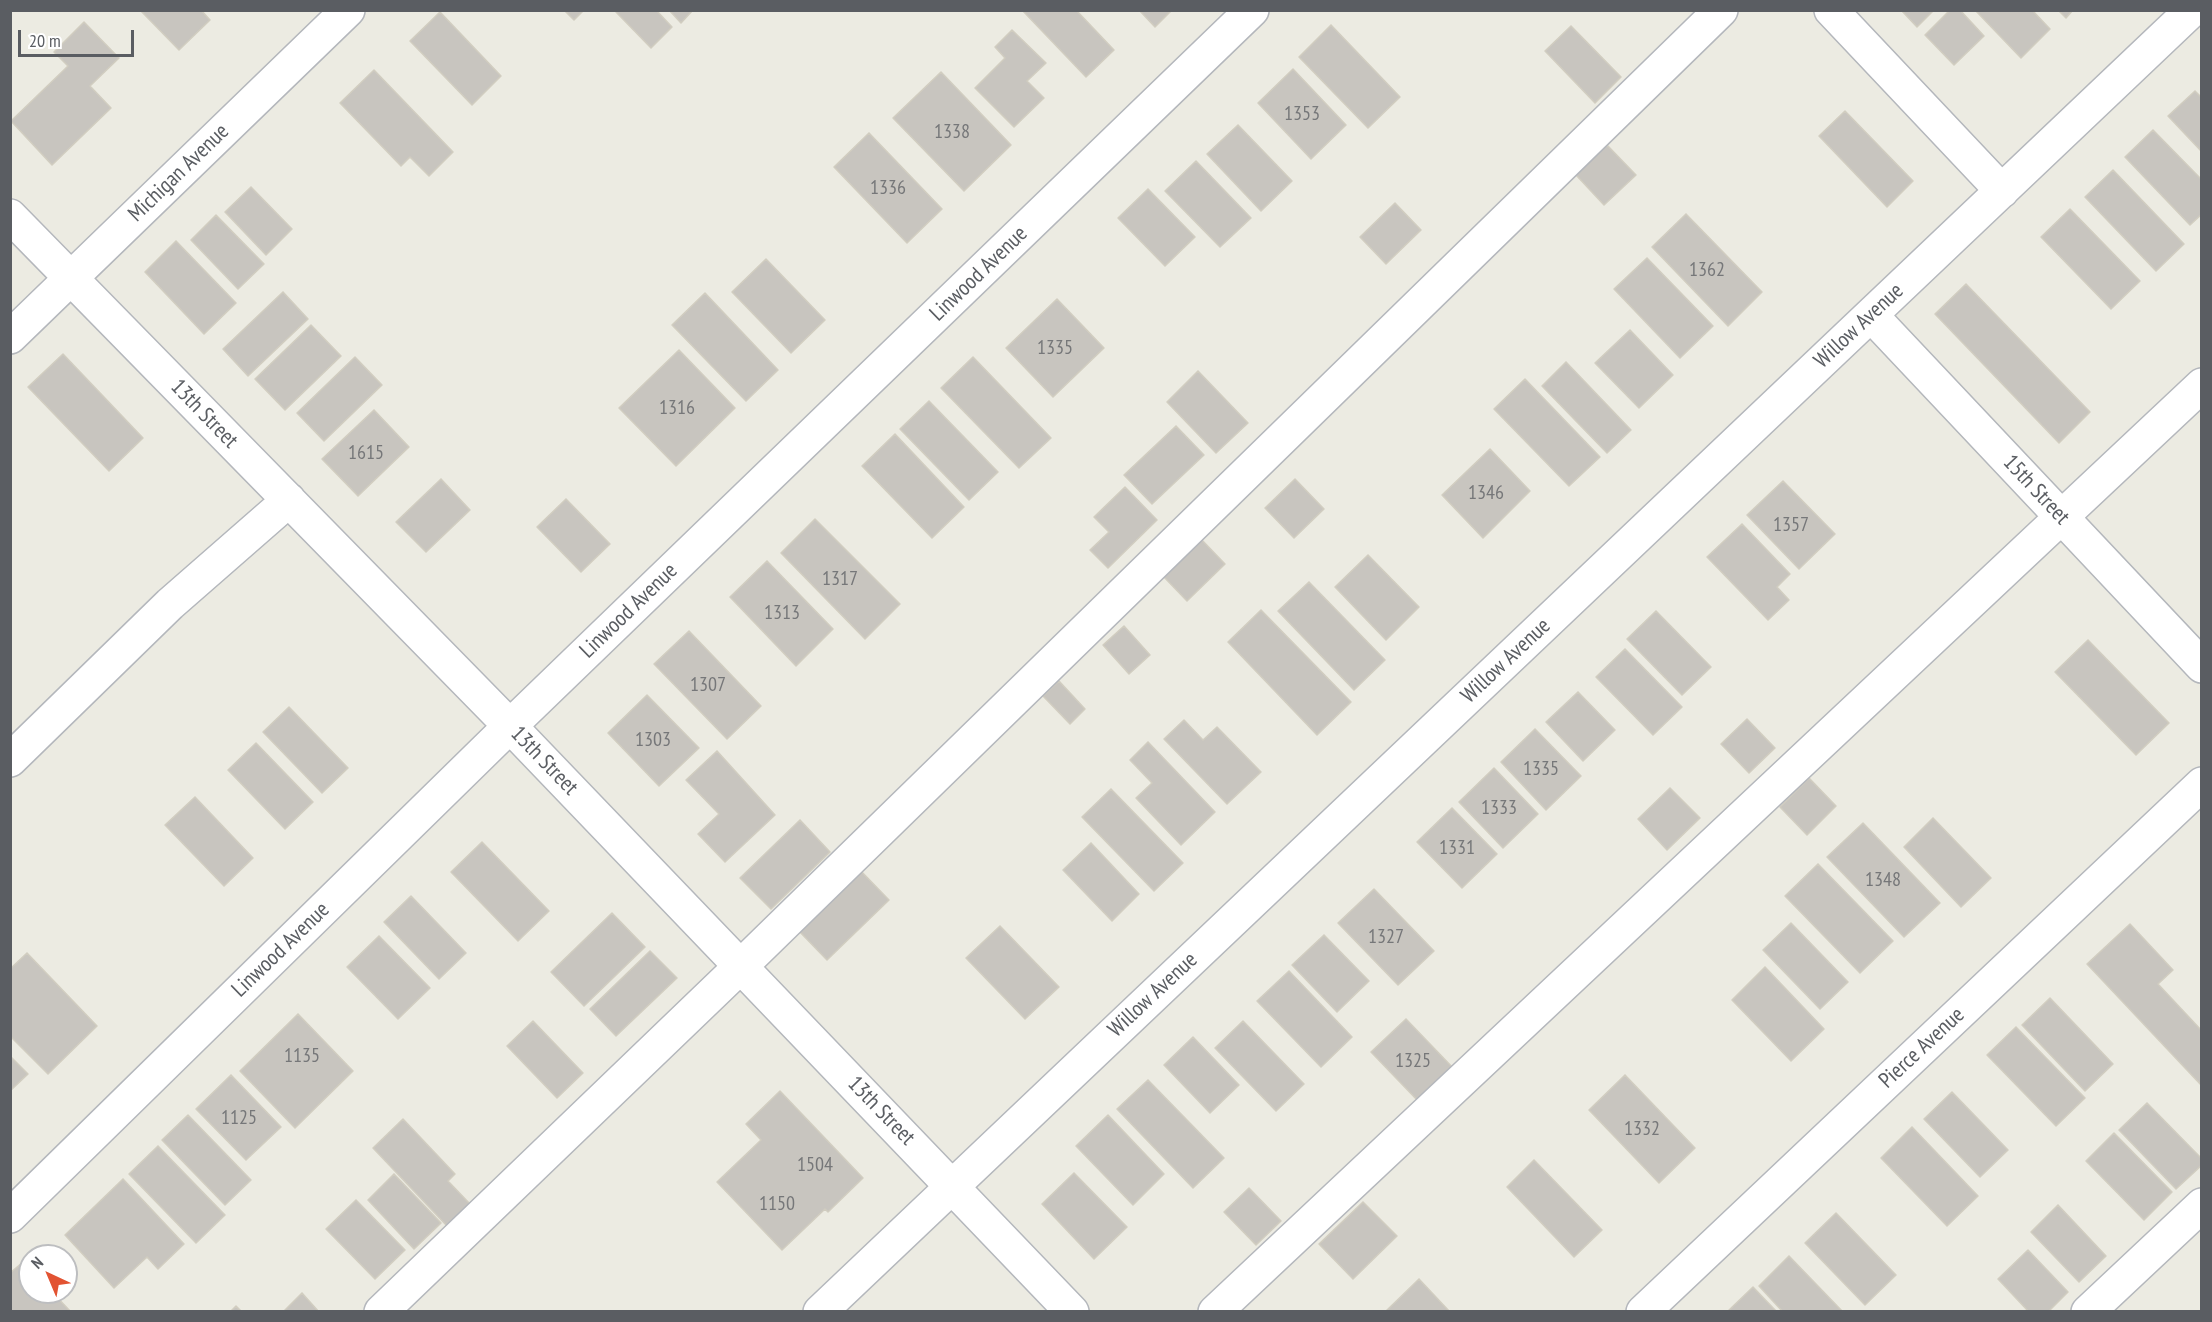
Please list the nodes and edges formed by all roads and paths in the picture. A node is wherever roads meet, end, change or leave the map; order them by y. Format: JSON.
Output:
{"nodes":[{"id":1,"x":348,"y":10,"type":"edge"},
{"id":2,"x":1252,"y":10,"type":"edge"},
{"id":3,"x":1721,"y":10,"type":"edge"},
{"id":4,"x":1830,"y":10,"type":"edge"},
{"id":5,"x":2192,"y":10,"type":"edge"},
{"id":6,"x":2002,"y":191,"type":"junction"},
{"id":7,"x":10,"y":216,"type":"edge"},
{"id":8,"x":71,"y":278,"type":"junction"},
{"id":9,"x":1871,"y":315,"type":"junction"},
{"id":10,"x":10,"y":337,"type":"edge"},
{"id":11,"x":2202,"y":384,"type":"edge"},
{"id":12,"x":289,"y":501,"type":"junction"},
{"id":13,"x":2062,"y":518,"type":"junction"},
{"id":14,"x":2202,"y":666,"type":"edge"},
{"id":15,"x":510,"y":726,"type":"junction"},
{"id":16,"x":10,"y":760,"type":"edge"},
{"id":17,"x":2202,"y":784,"type":"edge"},
{"id":18,"x":741,"y":966,"type":"junction"},
{"id":19,"x":952,"y":1185,"type":"junction"},
{"id":20,"x":2202,"y":1205,"type":"edge"},
{"id":21,"x":10,"y":1216,"type":"edge"},
{"id":22,"x":381,"y":1311,"type":"edge"},
{"id":23,"x":820,"y":1311,"type":"edge"},
{"id":24,"x":1072,"y":1311,"type":"edge"},
{"id":25,"x":1215,"y":1311,"type":"edge"},
{"id":26,"x":1642,"y":1311,"type":"edge"},
{"id":27,"x":2088,"y":1311,"type":"edge"}],
"edges":[{"from":1,"to":8,"type":"street","name":"Michigan Avenue"},
{"from":2,"to":15,"type":"street","name":"Linwood Avenue"},
{"from":3,"to":18,"type":"street"},
{"from":4,"to":6,"type":"street"},
{"from":5,"to":6,"type":"street","name":"Willow Avenue"},
{"from":6,"to":9,"type":"street","name":"Willow Avenue"},
{"from":7,"to":8,"type":"street","name":"13th Street"},
{"from":8,"to":10,"type":"street","name":"Michigan Avenue"},
{"from":8,"to":12,"type":"street","name":"13th Street"},
{"from":9,"to":13,"type":"street","name":"15th Street"},
{"from":9,"to":19,"type":"street","name":"Willow Avenue"},
{"from":11,"to":13,"type":"street"},
{"from":12,"to":15,"type":"street","name":"13th Street"},
{"from":12,"to":16,"type":"street"},
{"from":13,"to":14,"type":"street","name":"15th Street"},
{"from":13,"to":25,"type":"street"},
{"from":15,"to":18,"type":"street","name":"13th Street"},
{"from":15,"to":21,"type":"street","name":"Linwood Avenue"},
{"from":17,"to":26,"type":"street","name":"Pierce Avenue"},
{"from":18,"to":19,"type":"street","name":"13th Street"},
{"from":18,"to":22,"type":"street"},
{"from":19,"to":23,"type":"street","name":"Willow Avenue"},
{"from":19,"to":24,"type":"street","name":"13th Street"},
{"from":20,"to":27,"type":"street"}]}
